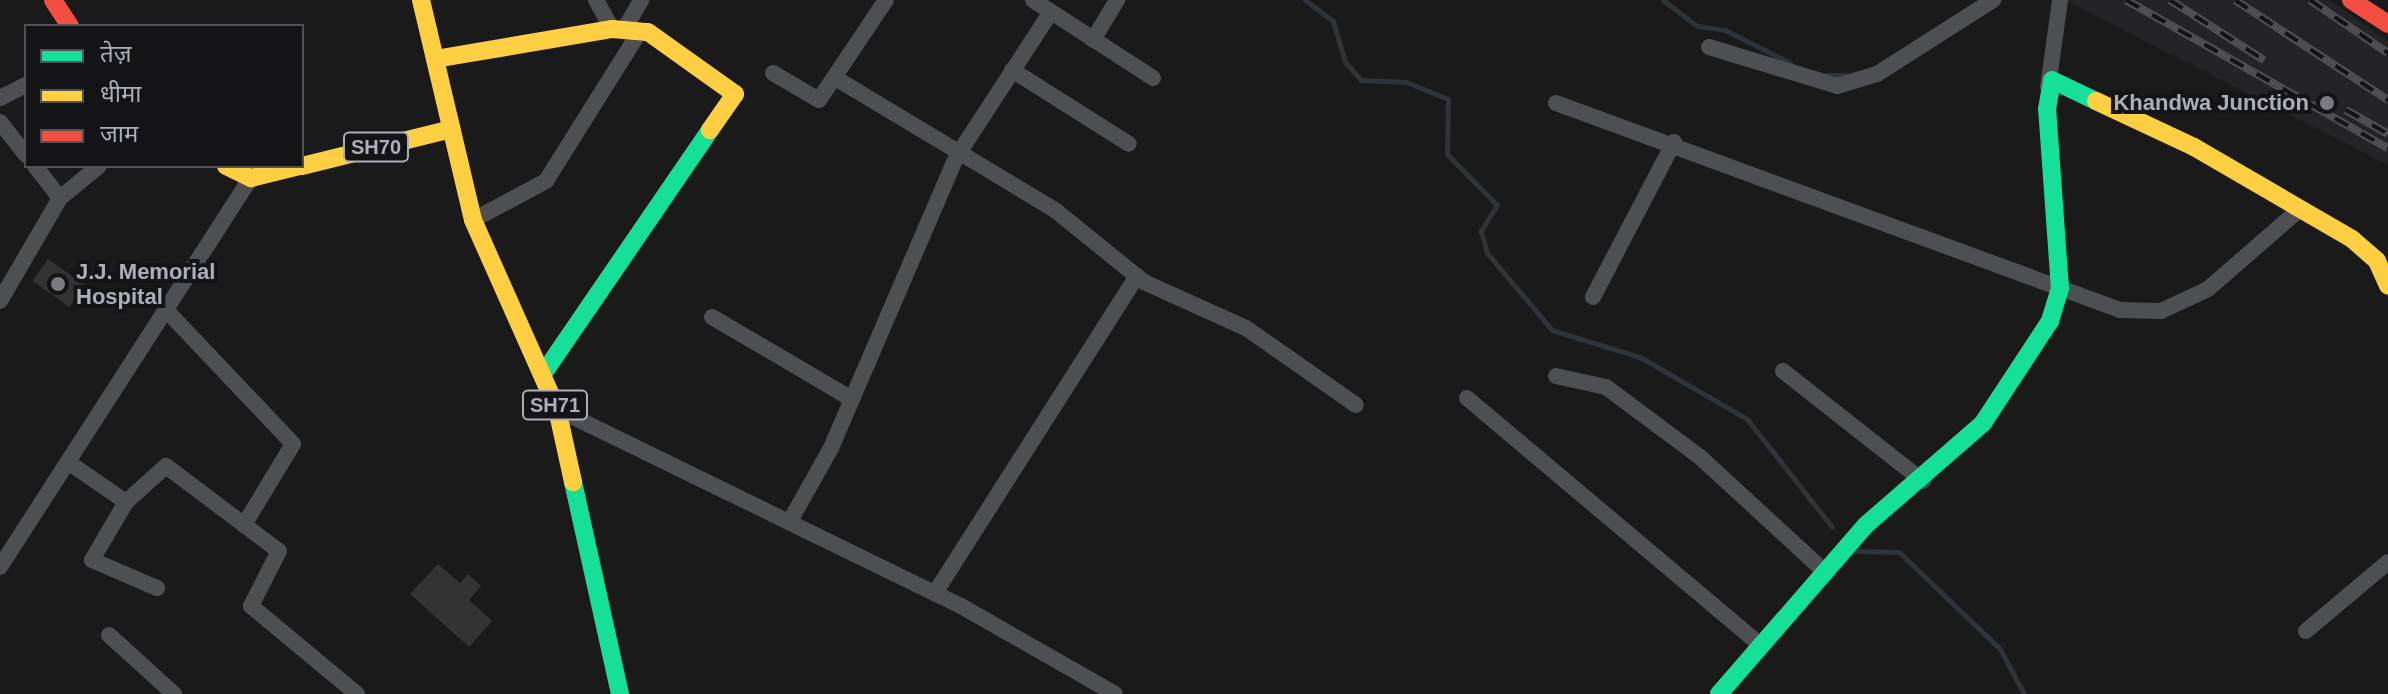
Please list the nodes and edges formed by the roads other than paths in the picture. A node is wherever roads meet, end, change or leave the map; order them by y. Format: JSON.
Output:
{"nodes":[{"id":1,"x":53,"y":0,"type":"edge"},
{"id":2,"x":421,"y":0,"type":"edge"},
{"id":3,"x":596,"y":0,"type":"edge"},
{"id":4,"x":641,"y":0,"type":"edge"},
{"id":5,"x":886,"y":0,"type":"edge"},
{"id":6,"x":1033,"y":0,"type":"edge"},
{"id":7,"x":1117,"y":0,"type":"edge"},
{"id":8,"x":1993,"y":0,"type":"edge"},
{"id":9,"x":2060,"y":0,"type":"edge"},
{"id":10,"x":2363,"y":4,"type":"edge"},
{"id":11,"x":1051,"y":12,"type":"junction"},
{"id":12,"x":69,"y":24,"type":"edge"},
{"id":13,"x":2388,"y":24,"type":"edge"},
{"id":14,"x":625,"y":30,"type":"junction"},
{"id":15,"x":1093,"y":40,"type":"junction"},
{"id":16,"x":1709,"y":47,"type":"dead end"},
{"id":17,"x":435,"y":59,"type":"junction"},
{"id":18,"x":1012,"y":70,"type":"junction"},
{"id":19,"x":773,"y":73,"type":"dead end"},
{"id":20,"x":1153,"y":78,"type":"dead end"},
{"id":21,"x":837,"y":79,"type":"junction"},
{"id":22,"x":24,"y":86,"type":"edge"},
{"id":23,"x":2048,"y":87,"type":"junction"},
{"id":24,"x":0,"y":98,"type":"edge"},
{"id":25,"x":1556,"y":103,"type":"dead end"},
{"id":26,"x":0,"y":122,"type":"edge"},
{"id":27,"x":451,"y":129,"type":"junction"},
{"id":28,"x":1674,"y":142,"type":"junction"},
{"id":29,"x":1129,"y":144,"type":"dead end"},
{"id":30,"x":24,"y":152,"type":"edge"},
{"id":31,"x":957,"y":156,"type":"junction"},
{"id":32,"x":304,"y":165,"type":"edge"},
{"id":33,"x":37,"y":168,"type":"edge"},
{"id":34,"x":97,"y":168,"type":"edge"},
{"id":35,"x":230,"y":168,"type":"edge"},
{"id":36,"x":293,"y":168,"type":"edge"},
{"id":37,"x":251,"y":178,"type":"junction"},
{"id":38,"x":60,"y":198,"type":"junction"},
{"id":39,"x":2300,"y":209,"type":"junction"},
{"id":40,"x":473,"y":220,"type":"junction"},
{"id":41,"x":1137,"y":276,"type":"junction"},
{"id":42,"x":2388,"y":286,"type":"edge"},
{"id":43,"x":2060,"y":289,"type":"junction"},
{"id":44,"x":1593,"y":297,"type":"dead end"},
{"id":45,"x":0,"y":301,"type":"edge"},
{"id":46,"x":167,"y":311,"type":"junction"},
{"id":47,"x":712,"y":317,"type":"dead end"},
{"id":48,"x":1783,"y":371,"type":"dead end"},
{"id":49,"x":543,"y":374,"type":"junction"},
{"id":50,"x":1556,"y":376,"type":"dead end"},
{"id":51,"x":1467,"y":398,"type":"dead end"},
{"id":52,"x":852,"y":399,"type":"junction"},
{"id":53,"x":1356,"y":405,"type":"dead end"},
{"id":54,"x":557,"y":409,"type":"junction"},
{"id":55,"x":68,"y":462,"type":"junction"},
{"id":56,"x":1923,"y":481,"type":"junction"},
{"id":57,"x":126,"y":502,"type":"junction"},
{"id":58,"x":790,"y":521,"type":"junction"},
{"id":59,"x":244,"y":525,"type":"junction"},
{"id":60,"x":2388,"y":562,"type":"edge"},
{"id":61,"x":0,"y":567,"type":"edge"},
{"id":62,"x":1825,"y":572,"type":"junction"},
{"id":63,"x":157,"y":588,"type":"dead end"},
{"id":64,"x":935,"y":593,"type":"junction"},
{"id":65,"x":2306,"y":631,"type":"dead end"},
{"id":66,"x":109,"y":635,"type":"dead end"},
{"id":67,"x":1761,"y":646,"type":"junction"},
{"id":68,"x":174,"y":694,"type":"edge"},
{"id":69,"x":357,"y":694,"type":"edge"},
{"id":70,"x":620,"y":694,"type":"edge"},
{"id":71,"x":1115,"y":694,"type":"edge"},
{"id":72,"x":1719,"y":694,"type":"edge"}],
"edges":[{"from":1,"to":12,"type":"main road"},
{"from":2,"to":17,"type":"main road"},
{"from":3,"to":14,"type":"street"},
{"from":4,"to":14,"type":"street"},
{"from":5,"to":21,"type":"street"},
{"from":6,"to":11,"type":"street"},
{"from":7,"to":15,"type":"street"},
{"from":8,"to":16,"type":"street"},
{"from":9,"to":23,"type":"street"},
{"from":10,"to":13,"type":"main road"},
{"from":11,"to":15,"type":"street"},
{"from":11,"to":18,"type":"street"},
{"from":14,"to":17,"type":"main road"},
{"from":14,"to":40,"type":"street"},
{"from":14,"to":49,"type":"main road"},
{"from":15,"to":20,"type":"street"},
{"from":17,"to":27,"type":"main road"},
{"from":18,"to":29,"type":"street"},
{"from":18,"to":31,"type":"street"},
{"from":19,"to":21,"type":"street"},
{"from":21,"to":31,"type":"street"},
{"from":22,"to":24,"type":"street"},
{"from":23,"to":39,"type":"main road"},
{"from":23,"to":43,"type":"main road"},
{"from":25,"to":28,"type":"street"},
{"from":26,"to":30,"type":"street"},
{"from":27,"to":32,"type":"main road","number":"SH70"},
{"from":27,"to":40,"type":"main road","number":"SH71"},
{"from":28,"to":43,"type":"street"},
{"from":28,"to":44,"type":"street"},
{"from":31,"to":41,"type":"street"},
{"from":31,"to":52,"type":"street"},
{"from":33,"to":38,"type":"street"},
{"from":34,"to":38,"type":"street"},
{"from":35,"to":37,"type":"main road"},
{"from":36,"to":37,"type":"main road","number":"SH70"},
{"from":37,"to":46,"type":"street"},
{"from":38,"to":45,"type":"street"},
{"from":39,"to":42,"type":"main road"},
{"from":39,"to":43,"type":"street"},
{"from":40,"to":49,"type":"main road","number":"SH71"},
{"from":41,"to":53,"type":"street"},
{"from":41,"to":64,"type":"street"},
{"from":43,"to":56,"type":"main road"},
{"from":46,"to":55,"type":"street"},
{"from":46,"to":59,"type":"street"},
{"from":47,"to":52,"type":"street"},
{"from":48,"to":56,"type":"street"},
{"from":49,"to":54,"type":"main road","number":"SH71"},
{"from":50,"to":62,"type":"street"},
{"from":51,"to":67,"type":"street"},
{"from":52,"to":58,"type":"street"},
{"from":54,"to":58,"type":"street"},
{"from":54,"to":70,"type":"main road","number":"SH71"},
{"from":55,"to":57,"type":"street"},
{"from":55,"to":61,"type":"street"},
{"from":56,"to":62,"type":"main road"},
{"from":57,"to":59,"type":"street"},
{"from":57,"to":63,"type":"street"},
{"from":58,"to":64,"type":"street"},
{"from":59,"to":69,"type":"street"},
{"from":60,"to":65,"type":"street"},
{"from":62,"to":67,"type":"main road"},
{"from":64,"to":71,"type":"street"},
{"from":66,"to":68,"type":"street"},
{"from":67,"to":72,"type":"main road"}]}
